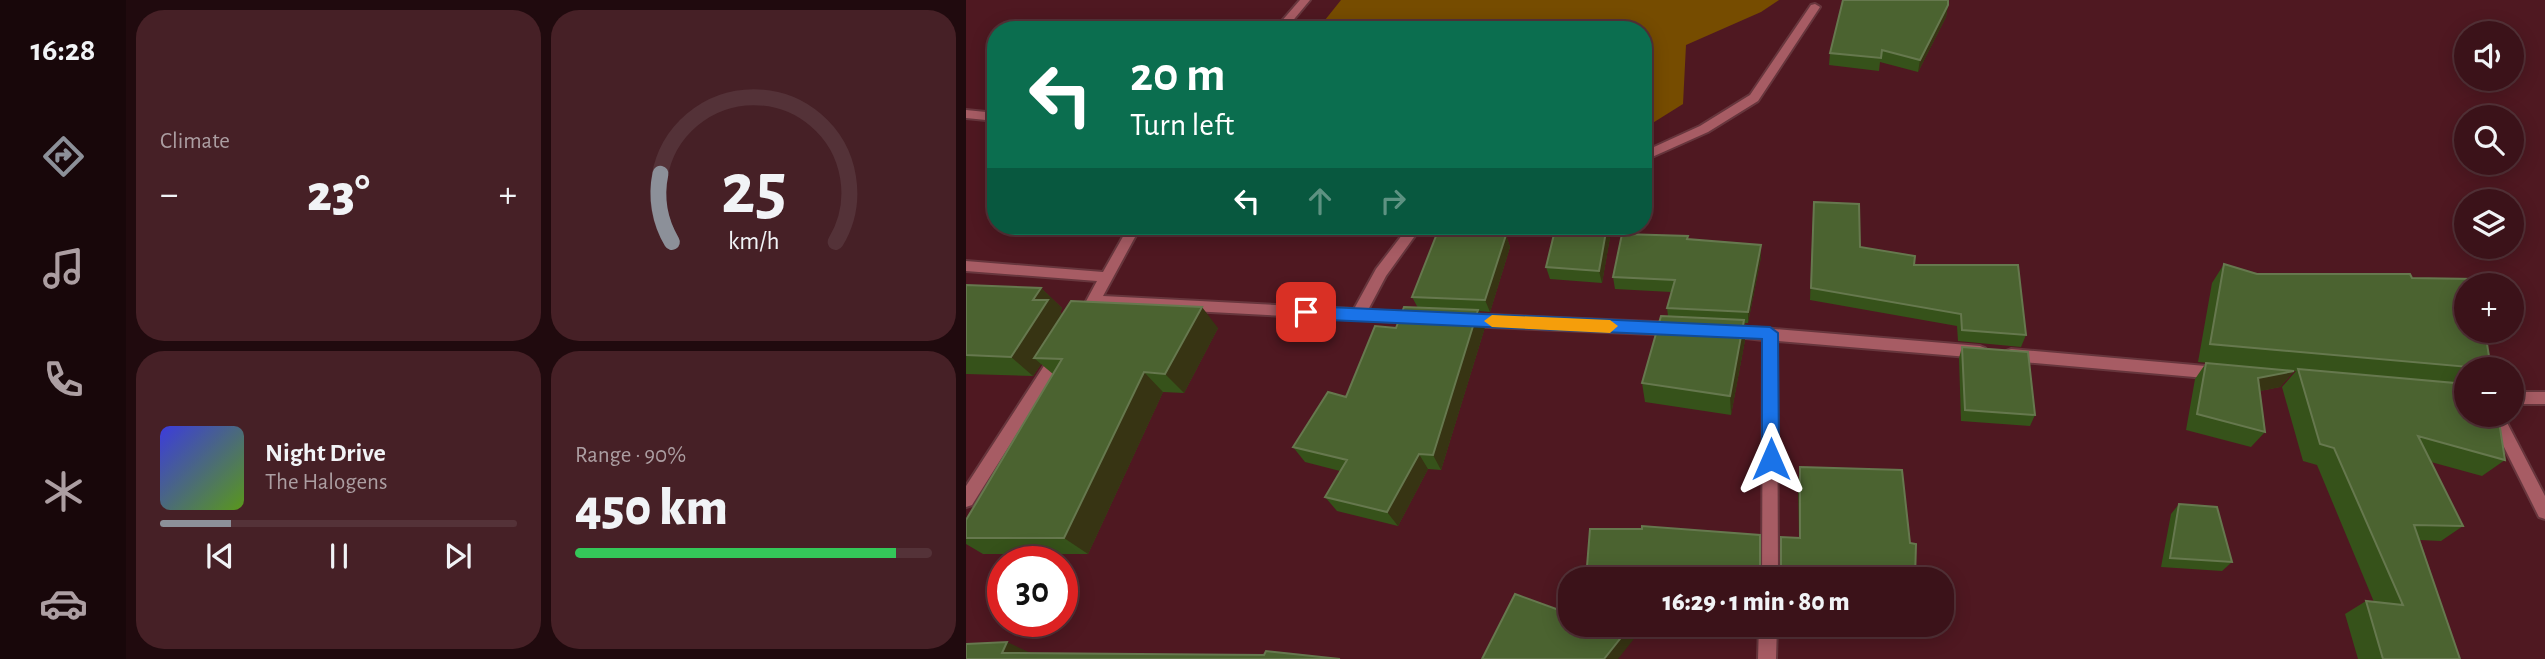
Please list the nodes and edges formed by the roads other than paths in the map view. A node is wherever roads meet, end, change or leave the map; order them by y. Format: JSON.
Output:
{"nodes":[{"id":1,"x":1305,"y":0,"type":"edge"},
{"id":2,"x":1815,"y":7,"type":"dead end"},
{"id":3,"x":1287,"y":21,"type":"edge"},
{"id":4,"x":966,"y":114,"type":"edge"},
{"id":5,"x":987,"y":116,"type":"edge"},
{"id":6,"x":1652,"y":153,"type":"edge"},
{"id":7,"x":1130,"y":235,"type":"edge"},
{"id":8,"x":1409,"y":235,"type":"edge"},
{"id":9,"x":966,"y":266,"type":"edge"},
{"id":10,"x":1106,"y":277,"type":"junction"},
{"id":11,"x":1094,"y":301,"type":"junction"},
{"id":12,"x":1358,"y":315,"type":"junction"},
{"id":13,"x":1427,"y":318,"type":"edge"},
{"id":14,"x":1454,"y":319,"type":"edge"},
{"id":15,"x":1080,"y":322,"type":"edge"},
{"id":16,"x":1688,"y":330,"type":"edge"},
{"id":17,"x":1715,"y":331,"type":"edge"},
{"id":18,"x":1770,"y":333,"type":"junction"},
{"id":19,"x":1066,"y":344,"type":"edge"},
{"id":20,"x":2229,"y":374,"type":"edge"},
{"id":21,"x":2524,"y":398,"type":"edge"},
{"id":22,"x":2545,"y":398,"type":"edge"},
{"id":23,"x":2501,"y":427,"type":"edge"},
{"id":24,"x":966,"y":500,"type":"edge"},
{"id":25,"x":2545,"y":512,"type":"edge"},
{"id":26,"x":1770,"y":567,"type":"edge"},
{"id":27,"x":1768,"y":637,"type":"edge"},
{"id":28,"x":1768,"y":659,"type":"edge"}],
"edges":[{"from":1,"to":3,"type":"street"},
{"from":2,"to":6,"type":"street"},
{"from":4,"to":5,"type":"street"},
{"from":7,"to":10,"type":"street"},
{"from":8,"to":12,"type":"street"},
{"from":9,"to":10,"type":"street"},
{"from":10,"to":11,"type":"street"},
{"from":11,"to":12,"type":"street"},
{"from":11,"to":15,"type":"street"},
{"from":12,"to":13,"type":"street"},
{"from":14,"to":16,"type":"street"},
{"from":17,"to":18,"type":"street"},
{"from":18,"to":20,"type":"street"},
{"from":18,"to":26,"type":"street"},
{"from":19,"to":24,"type":"street"},
{"from":21,"to":22,"type":"street"},
{"from":23,"to":25,"type":"street"},
{"from":27,"to":28,"type":"street"}]}
